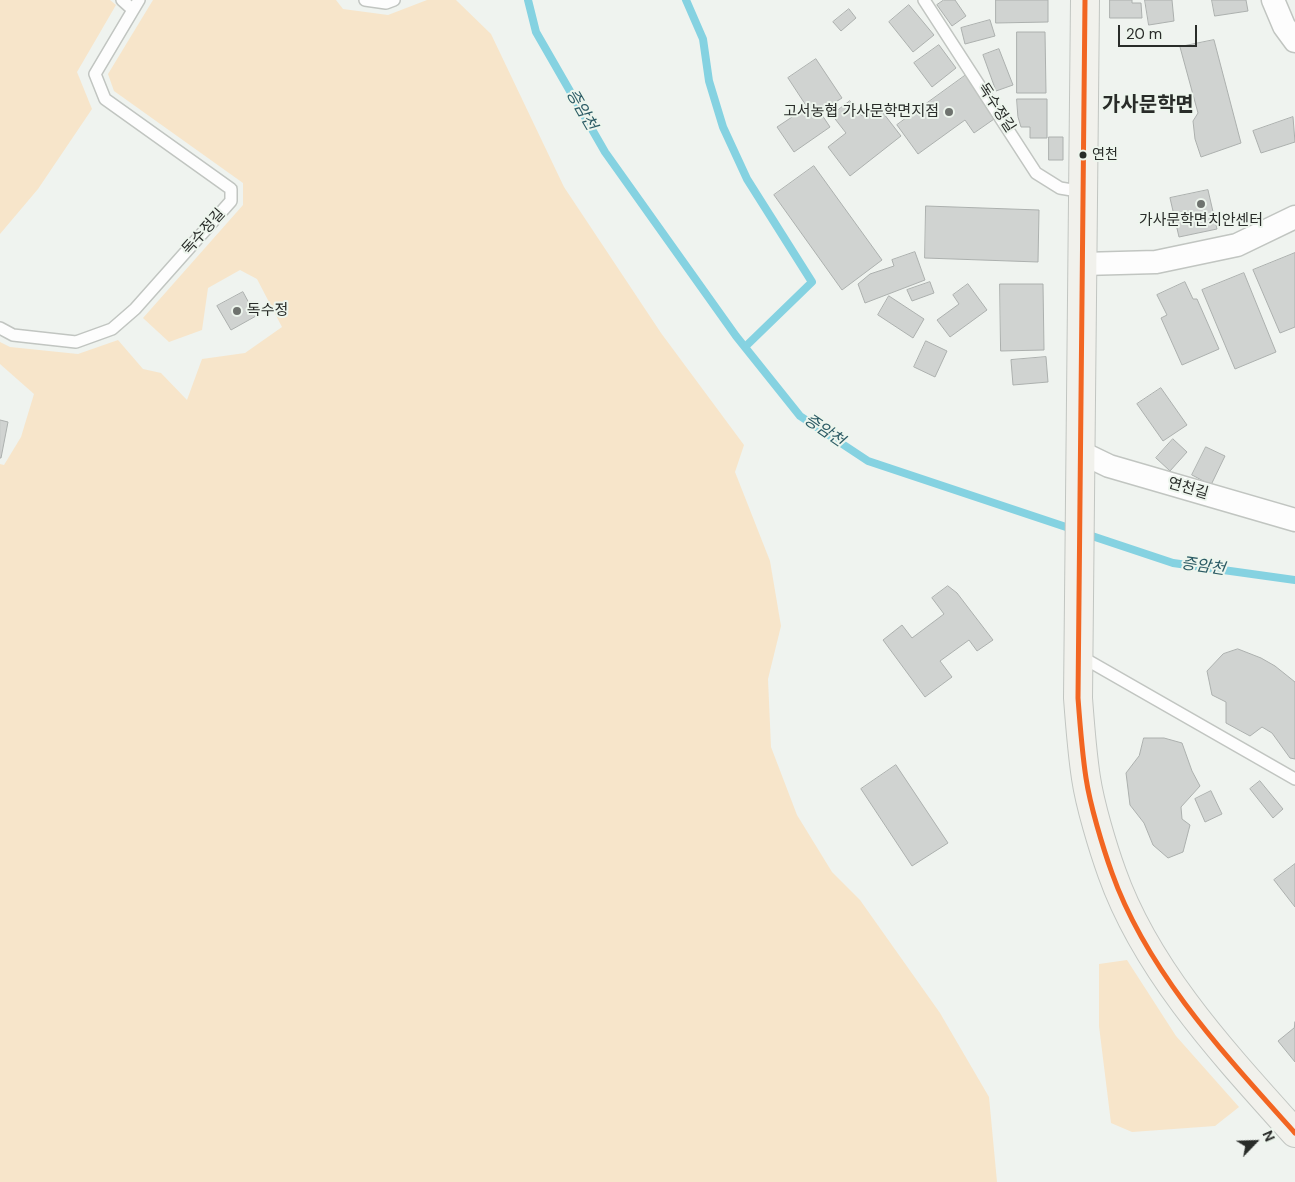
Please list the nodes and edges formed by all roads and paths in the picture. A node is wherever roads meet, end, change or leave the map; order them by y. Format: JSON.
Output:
{"nodes":[{"id":1,"x":122,"y":0,"type":"edge"},
{"id":2,"x":365,"y":0,"type":"edge"},
{"id":3,"x":394,"y":0,"type":"edge"},
{"id":4,"x":924,"y":0,"type":"edge"},
{"id":5,"x":1085,"y":0,"type":"edge"},
{"id":6,"x":1273,"y":0,"type":"edge"},
{"id":7,"x":135,"y":5,"type":"edge"},
{"id":8,"x":1295,"y":41,"type":"edge"},
{"id":9,"x":1084,"y":192,"type":"junction"},
{"id":10,"x":1295,"y":217,"type":"edge"},
{"id":11,"x":1083,"y":264,"type":"junction"},
{"id":12,"x":0,"y":328,"type":"edge"},
{"id":13,"x":1081,"y":458,"type":"junction"},
{"id":14,"x":1295,"y":520,"type":"edge"},
{"id":15,"x":1078,"y":655,"type":"junction"},
{"id":16,"x":1295,"y":779,"type":"edge"},
{"id":17,"x":1295,"y":1133,"type":"edge"}],
"edges":[{"from":1,"to":7,"type":"lane","name":"독수정길"},
{"from":2,"to":3,"type":"lane"},
{"from":4,"to":9,"type":"lane","name":"독수정길"},
{"from":5,"to":9,"type":"main road"},
{"from":6,"to":8,"type":"street"},
{"from":7,"to":12,"type":"lane","name":"독수정길"},
{"from":9,"to":11,"type":"main road"},
{"from":10,"to":11,"type":"street"},
{"from":11,"to":13,"type":"main road"},
{"from":13,"to":14,"type":"street","name":"연천길"},
{"from":13,"to":15,"type":"main road"},
{"from":15,"to":16,"type":"lane"},
{"from":15,"to":17,"type":"main road"}]}
